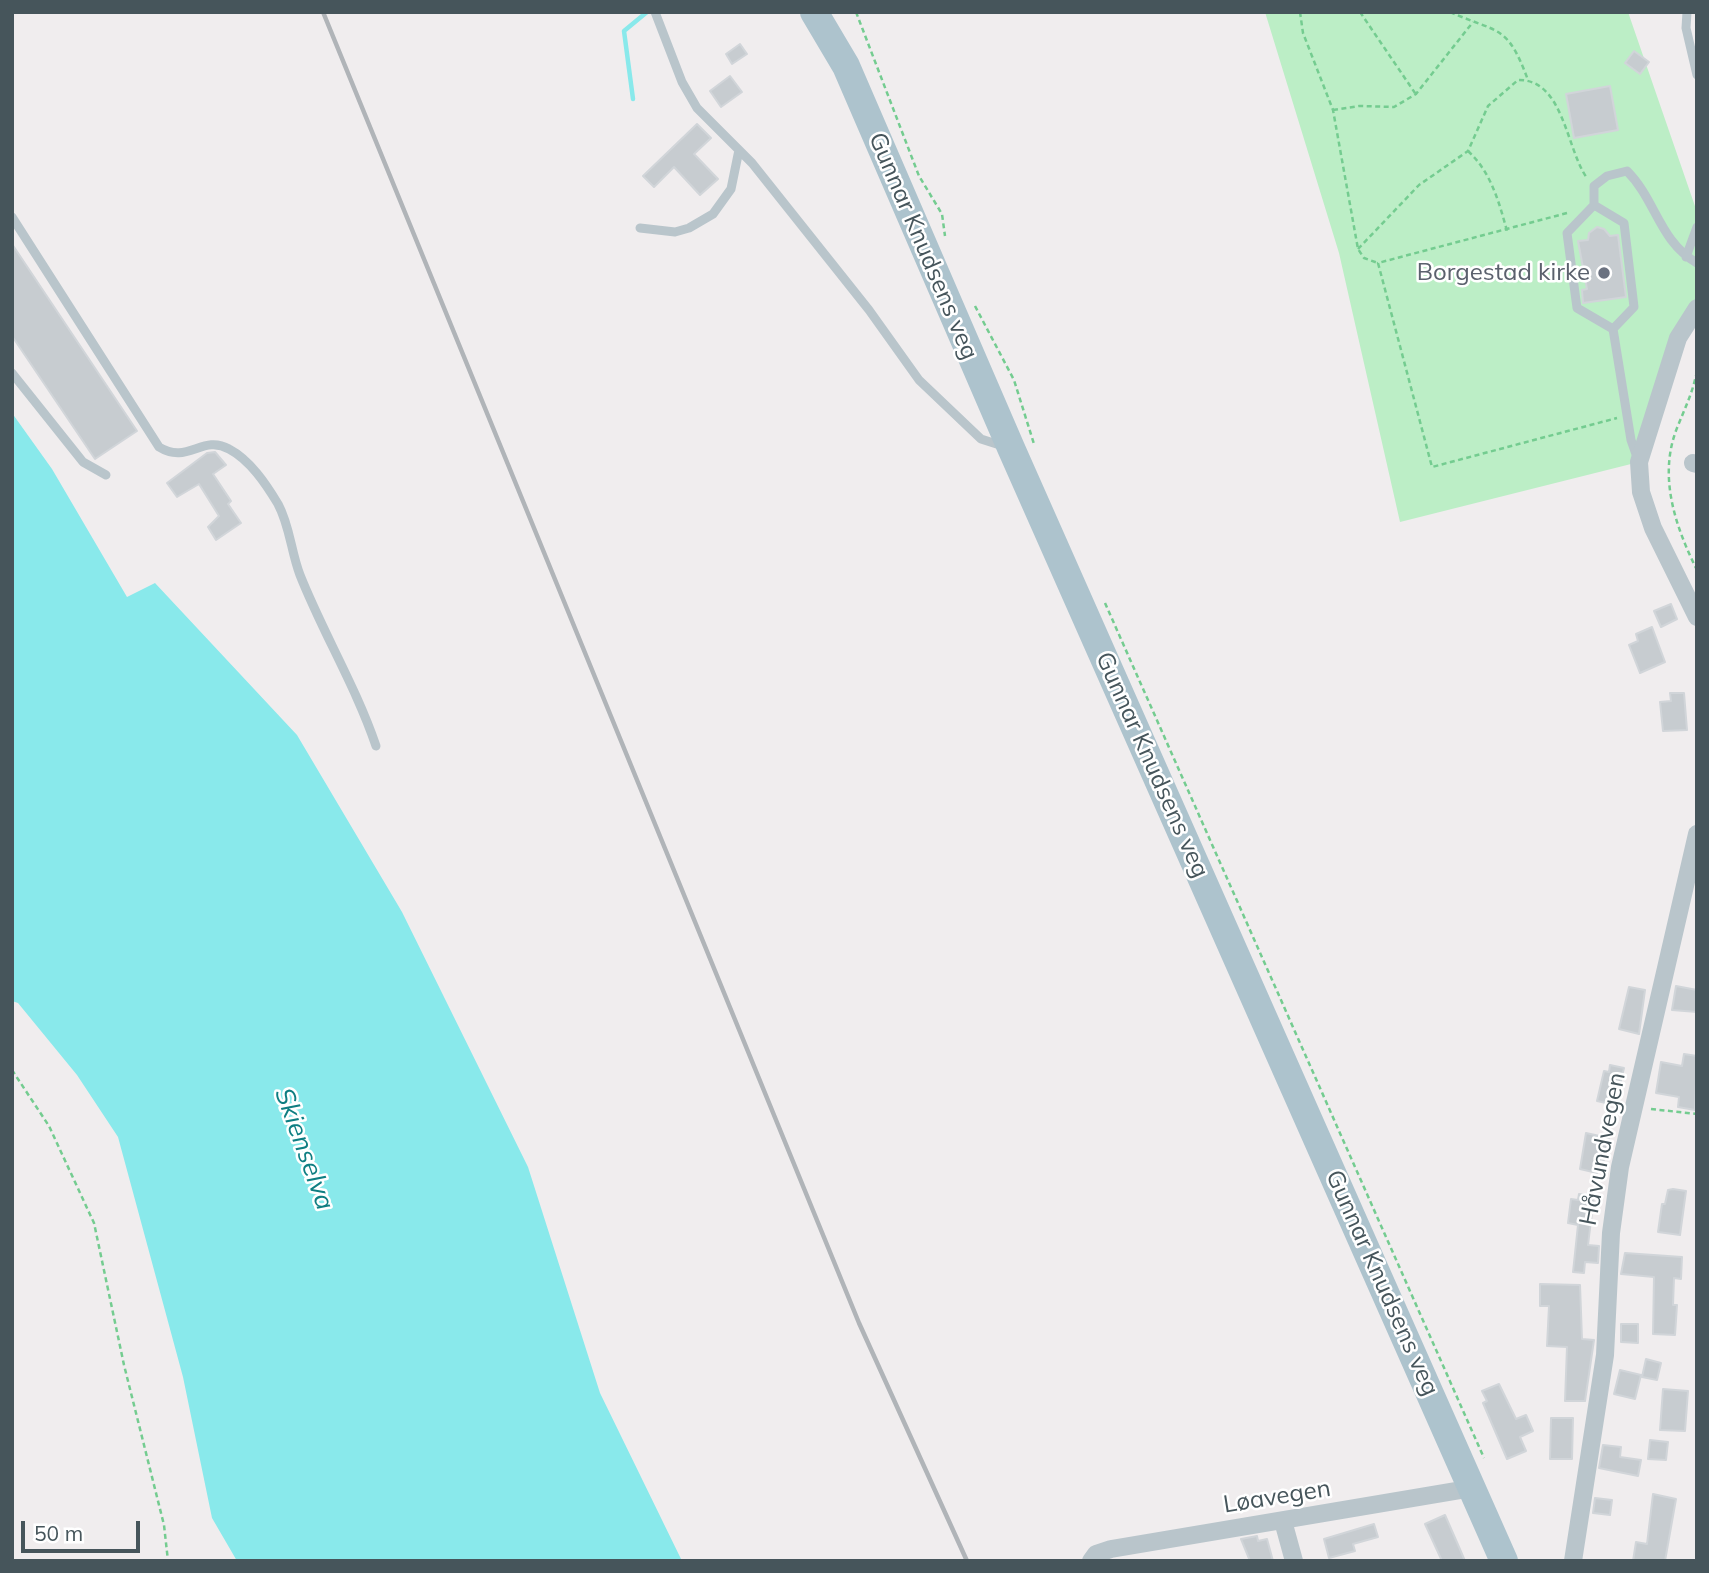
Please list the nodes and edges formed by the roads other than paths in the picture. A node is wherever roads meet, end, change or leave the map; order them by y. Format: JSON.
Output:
{"nodes":[{"id":1,"x":655,"y":12,"type":"edge"},
{"id":2,"x":814,"y":12,"type":"edge"},
{"id":3,"x":832,"y":12,"type":"edge"},
{"id":4,"x":1687,"y":12,"type":"edge"},
{"id":5,"x":846,"y":66,"type":"junction"},
{"id":6,"x":1697,"y":75,"type":"edge"},
{"id":7,"x":739,"y":150,"type":"junction"},
{"id":8,"x":1594,"y":205,"type":"junction"},
{"id":9,"x":12,"y":217,"type":"edge"},
{"id":10,"x":1697,"y":227,"type":"edge"},
{"id":11,"x":640,"y":228,"type":"dead end"},
{"id":12,"x":1686,"y":257,"type":"junction"},
{"id":13,"x":1697,"y":263,"type":"edge"},
{"id":14,"x":1697,"y":308,"type":"edge"},
{"id":15,"x":1613,"y":329,"type":"junction"},
{"id":16,"x":12,"y":373,"type":"edge"},
{"id":17,"x":1023,"y":449,"type":"junction"},
{"id":18,"x":1639,"y":462,"type":"junction"},
{"id":19,"x":106,"y":475,"type":"dead end"},
{"id":20,"x":1697,"y":617,"type":"edge"},
{"id":21,"x":376,"y":746,"type":"dead end"},
{"id":22,"x":1697,"y":834,"type":"edge"},
{"id":23,"x":1475,"y":1473,"type":"junction"},
{"id":24,"x":1283,"y":1521,"type":"junction"},
{"id":25,"x":1091,"y":1561,"type":"edge"},
{"id":26,"x":1294,"y":1561,"type":"edge"},
{"id":27,"x":1504,"y":1561,"type":"edge"},
{"id":28,"x":1573,"y":1561,"type":"edge"}],
"edges":[{"from":1,"to":7,"type":"lane"},
{"from":2,"to":5,"type":"main road","name":"Gunnar Knudsens veg"},
{"from":3,"to":5,"type":"main road","name":"Gunnar Knudsens veg"},
{"from":4,"to":6,"type":"lane"},
{"from":5,"to":17,"type":"main road","name":"Gunnar Knudsens veg"},
{"from":7,"to":11,"type":"lane"},
{"from":7,"to":17,"type":"lane"},
{"from":8,"to":12,"type":"lane"},
{"from":8,"to":15,"type":"lane"},
{"from":8,"to":15,"type":"lane"},
{"from":9,"to":21,"type":"lane"},
{"from":10,"to":12,"type":"lane"},
{"from":12,"to":13,"type":"lane"},
{"from":14,"to":18,"type":"street"},
{"from":15,"to":18,"type":"lane"},
{"from":16,"to":19,"type":"lane"},
{"from":17,"to":23,"type":"main road","name":"Gunnar Knudsens veg"},
{"from":18,"to":20,"type":"street"},
{"from":22,"to":28,"type":"street","name":"Håvundvegen"},
{"from":23,"to":24,"type":"street","name":"Løavegen"},
{"from":23,"to":27,"type":"main road","name":"Gunnar Knudsens veg"},
{"from":24,"to":25,"type":"street","name":"Løavegen"},
{"from":24,"to":26,"type":"street"}]}
